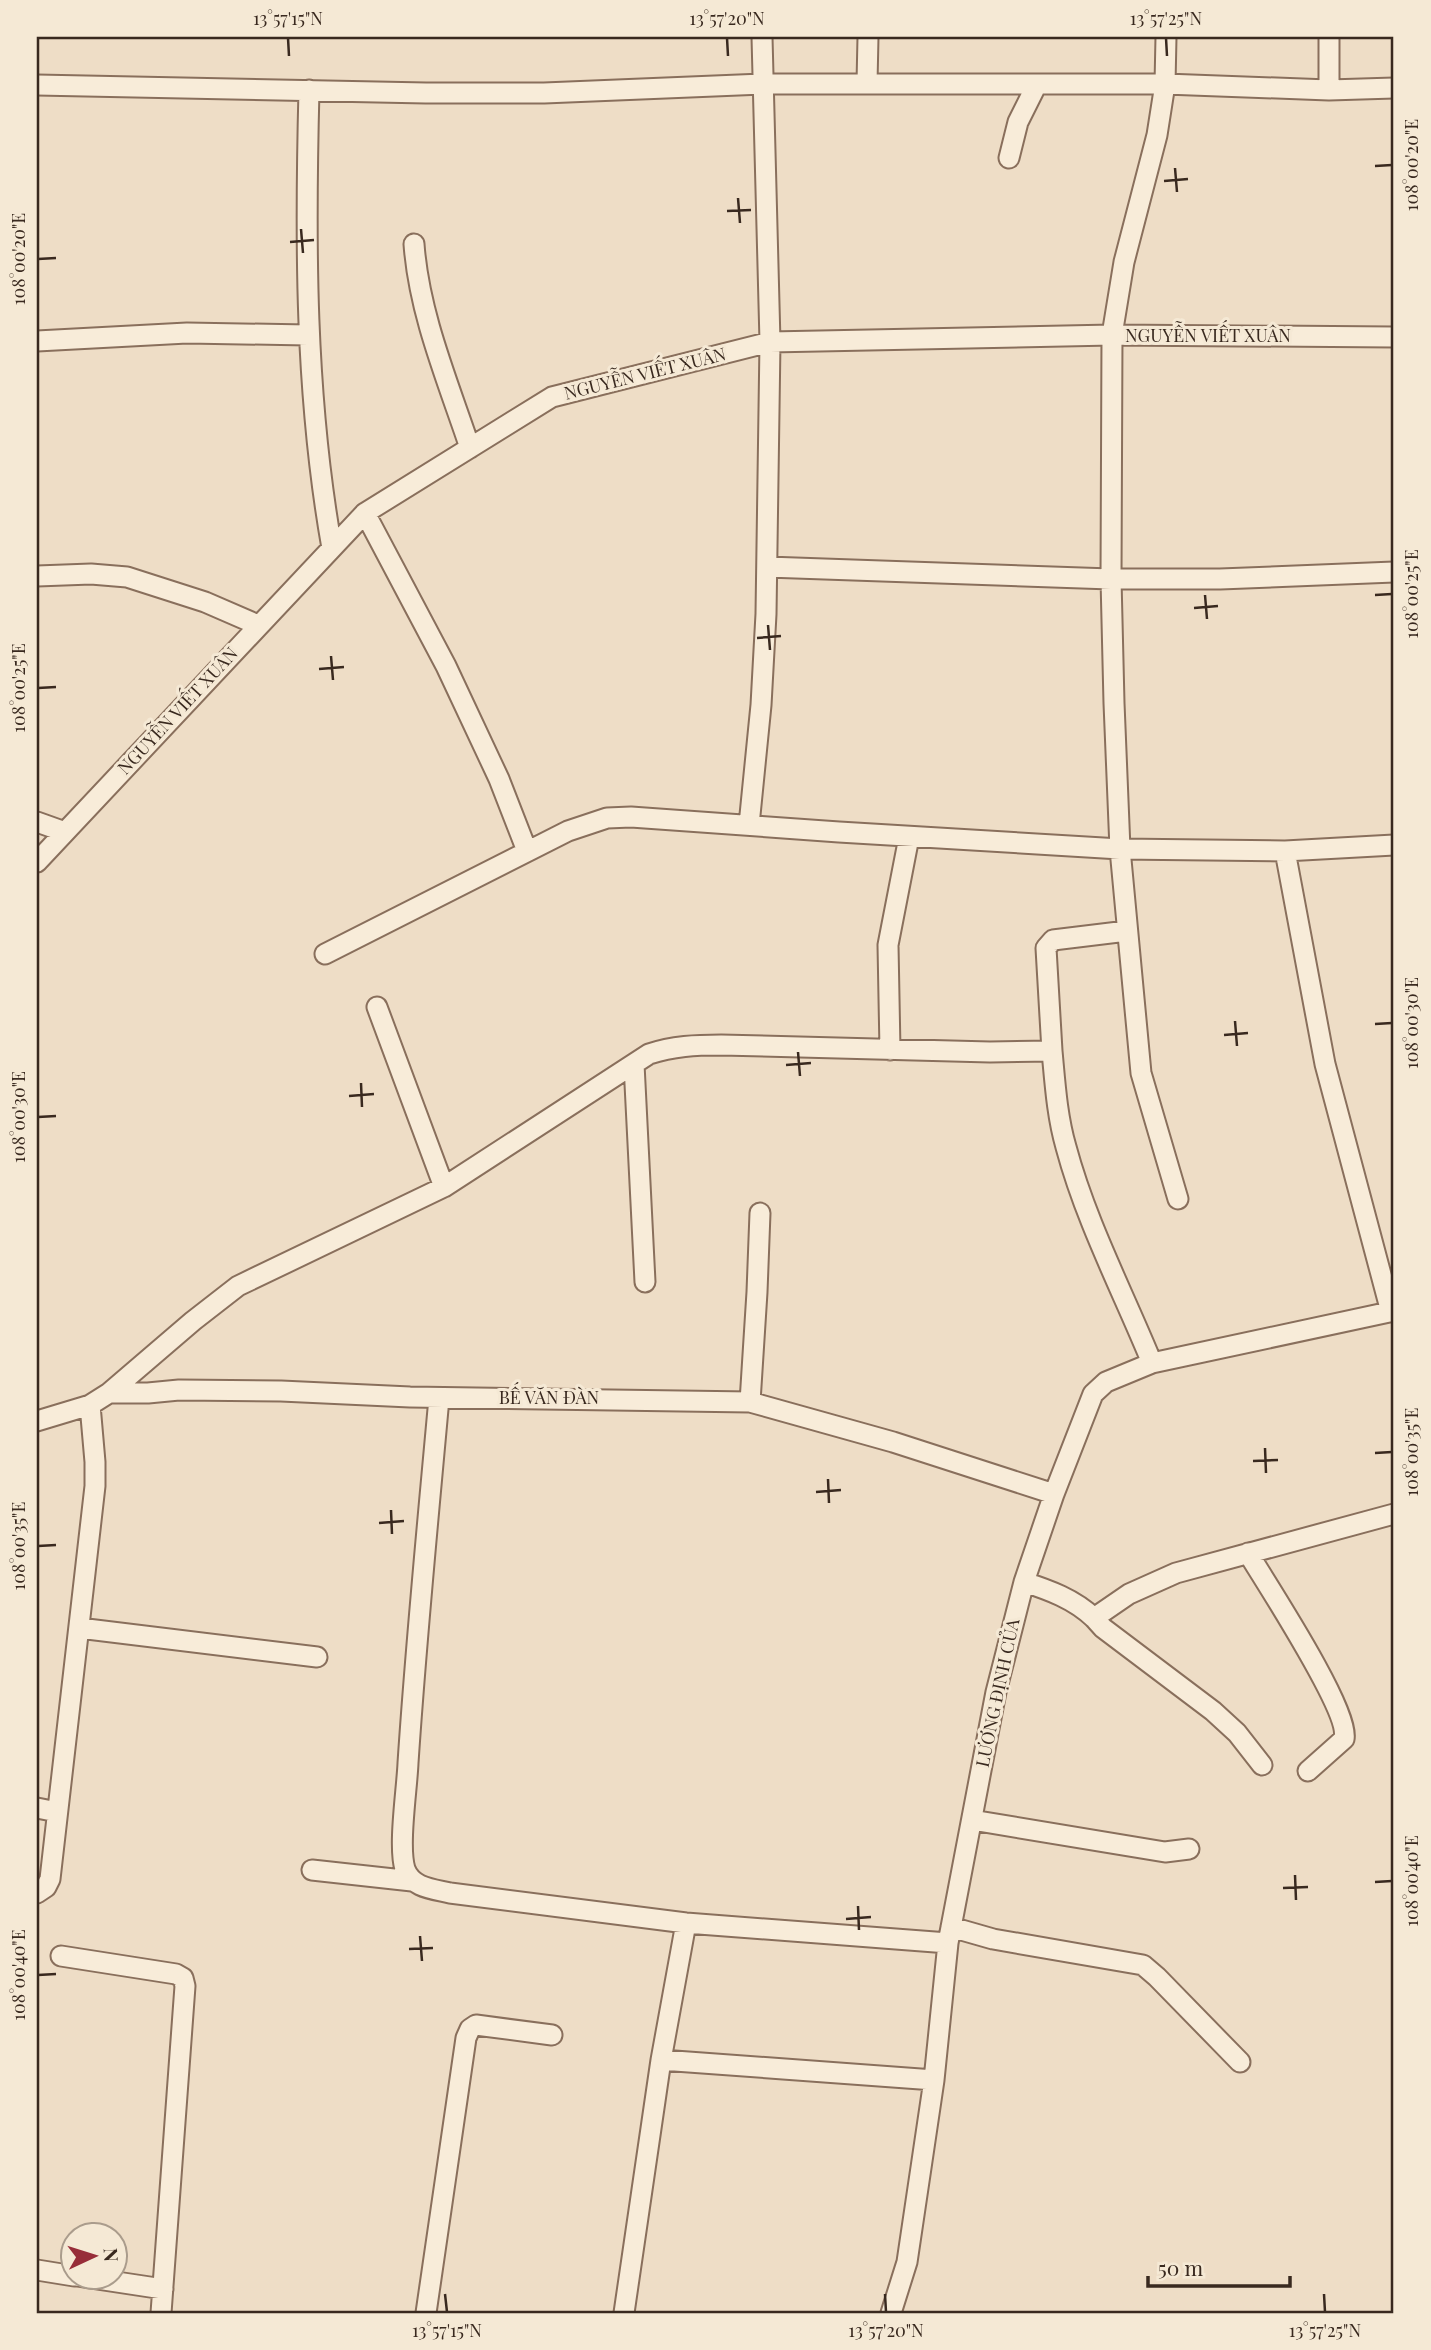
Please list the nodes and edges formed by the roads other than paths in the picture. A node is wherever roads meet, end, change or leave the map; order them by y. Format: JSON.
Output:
{"nodes":[{"id":1,"x":762,"y":37,"type":"edge"},
{"id":2,"x":868,"y":37,"type":"edge"},
{"id":3,"x":1166,"y":37,"type":"edge"},
{"id":4,"x":1329,"y":37,"type":"edge"},
{"id":5,"x":867,"y":83,"type":"junction"},
{"id":6,"x":763,"y":84,"type":"junction"},
{"id":7,"x":1037,"y":84,"type":"junction"},
{"id":8,"x":1165,"y":84,"type":"junction"},
{"id":9,"x":37,"y":85,"type":"edge"},
{"id":10,"x":1394,"y":88,"type":"edge"},
{"id":11,"x":309,"y":90,"type":"junction"},
{"id":12,"x":1329,"y":90,"type":"junction"},
{"id":13,"x":1009,"y":158,"type":"dead end"},
{"id":14,"x":414,"y":244,"type":"dead end"},
{"id":15,"x":308,"y":335,"type":"junction"},
{"id":16,"x":1112,"y":335,"type":"junction"},
{"id":17,"x":1394,"y":337,"type":"edge"},
{"id":18,"x":37,"y":341,"type":"edge"},
{"id":19,"x":771,"y":342,"type":"junction"},
{"id":20,"x":470,"y":448,"type":"junction"},
{"id":21,"x":365,"y":513,"type":"junction"},
{"id":22,"x":332,"y":548,"type":"junction"},
{"id":23,"x":766,"y":567,"type":"junction"},
{"id":24,"x":1394,"y":572,"type":"edge"},
{"id":25,"x":37,"y":576,"type":"edge"},
{"id":26,"x":1111,"y":579,"type":"junction"},
{"id":27,"x":258,"y":625,"type":"junction"},
{"id":28,"x":37,"y":822,"type":"edge"},
{"id":29,"x":749,"y":825,"type":"junction"},
{"id":30,"x":65,"y":832,"type":"junction"},
{"id":31,"x":909,"y":837,"type":"junction"},
{"id":32,"x":1394,"y":845,"type":"edge"},
{"id":33,"x":1120,"y":849,"type":"junction"},
{"id":34,"x":527,"y":850,"type":"junction"},
{"id":35,"x":1285,"y":851,"type":"junction"},
{"id":36,"x":37,"y":862,"type":"edge"},
{"id":37,"x":1127,"y":932,"type":"junction"},
{"id":38,"x":325,"y":954,"type":"dead end"},
{"id":39,"x":377,"y":1007,"type":"dead end"},
{"id":40,"x":890,"y":1050,"type":"junction"},
{"id":41,"x":1052,"y":1051,"type":"junction"},
{"id":42,"x":634,"y":1064,"type":"junction"},
{"id":43,"x":444,"y":1186,"type":"junction"},
{"id":44,"x":1178,"y":1199,"type":"dead end"},
{"id":45,"x":760,"y":1213,"type":"dead end"},
{"id":46,"x":645,"y":1282,"type":"dead end"},
{"id":47,"x":1392,"y":1311,"type":"edge"},
{"id":48,"x":1152,"y":1363,"type":"junction"},
{"id":49,"x":109,"y":1393,"type":"junction"},
{"id":50,"x":439,"y":1398,"type":"junction"},
{"id":51,"x":750,"y":1402,"type":"junction"},
{"id":52,"x":90,"y":1405,"type":"junction"},
{"id":53,"x":37,"y":1421,"type":"edge"},
{"id":54,"x":1054,"y":1494,"type":"junction"},
{"id":55,"x":1394,"y":1514,"type":"edge"},
{"id":56,"x":1248,"y":1553,"type":"junction"},
{"id":57,"x":1024,"y":1582,"type":"junction"},
{"id":58,"x":1094,"y":1618,"type":"junction"},
{"id":59,"x":79,"y":1628,"type":"junction"},
{"id":60,"x":317,"y":1657,"type":"dead end"},
{"id":61,"x":1262,"y":1765,"type":"dead end"},
{"id":62,"x":1308,"y":1771,"type":"dead end"},
{"id":63,"x":37,"y":1808,"type":"edge"},
{"id":64,"x":57,"y":1812,"type":"junction"},
{"id":65,"x":972,"y":1820,"type":"junction"},
{"id":66,"x":1189,"y":1849,"type":"dead end"},
{"id":67,"x":312,"y":1870,"type":"dead end"},
{"id":68,"x":412,"y":1881,"type":"junction"},
{"id":69,"x":37,"y":1893,"type":"edge"},
{"id":70,"x":686,"y":1923,"type":"junction"},
{"id":71,"x":950,"y":1935,"type":"junction"},
{"id":72,"x":61,"y":1956,"type":"dead end"},
{"id":73,"x":552,"y":2035,"type":"dead end"},
{"id":74,"x":661,"y":2060,"type":"junction"},
{"id":75,"x":1240,"y":2062,"type":"dead end"},
{"id":76,"x":934,"y":2080,"type":"junction"},
{"id":77,"x":37,"y":2270,"type":"edge"},
{"id":78,"x":60,"y":2274,"type":"edge"},
{"id":79,"x":130,"y":2285,"type":"edge"},
{"id":80,"x":163,"y":2290,"type":"junction"},
{"id":81,"x":161,"y":2313,"type":"edge"},
{"id":82,"x":426,"y":2313,"type":"edge"},
{"id":83,"x":624,"y":2313,"type":"edge"},
{"id":84,"x":891,"y":2313,"type":"edge"}],
"edges":[{"from":1,"to":6,"type":"street"},
{"from":2,"to":5,"type":"street"},
{"from":3,"to":8,"type":"street"},
{"from":4,"to":12,"type":"street"},
{"from":5,"to":6,"type":"street"},
{"from":5,"to":7,"type":"street"},
{"from":6,"to":11,"type":"street"},
{"from":6,"to":19,"type":"street"},
{"from":7,"to":8,"type":"street"},
{"from":7,"to":13,"type":"street"},
{"from":8,"to":12,"type":"street"},
{"from":8,"to":16,"type":"street"},
{"from":9,"to":11,"type":"street"},
{"from":10,"to":12,"type":"street"},
{"from":11,"to":15,"type":"street"},
{"from":14,"to":20,"type":"street"},
{"from":15,"to":18,"type":"street"},
{"from":15,"to":22,"type":"street"},
{"from":16,"to":17,"type":"street","name":"NGUYỄN VIẾT XUÂN"},
{"from":16,"to":19,"type":"street","name":"NGUYỄN VIẾT XUÂN"},
{"from":16,"to":26,"type":"street"},
{"from":19,"to":20,"type":"street","name":"NGUYỄN VIẾT XUÂN"},
{"from":19,"to":23,"type":"street"},
{"from":20,"to":21,"type":"street","name":"NGUYỄN VIẾT XUÂN"},
{"from":21,"to":22,"type":"street","name":"NGUYỄN VIẾT XUÂN"},
{"from":21,"to":34,"type":"street"},
{"from":22,"to":27,"type":"street","name":"NGUYỄN VIẾT XUÂN"},
{"from":23,"to":26,"type":"street"},
{"from":23,"to":29,"type":"street"},
{"from":24,"to":26,"type":"street"},
{"from":25,"to":27,"type":"street"},
{"from":26,"to":33,"type":"street"},
{"from":27,"to":30,"type":"street","name":"NGUYỄN VIẾT XUÂN"},
{"from":28,"to":30,"type":"street"},
{"from":29,"to":31,"type":"street"},
{"from":29,"to":34,"type":"street"},
{"from":30,"to":36,"type":"street","name":"NGUYỄN VIẾT XUÂN"},
{"from":31,"to":33,"type":"street"},
{"from":31,"to":40,"type":"street"},
{"from":32,"to":35,"type":"street"},
{"from":33,"to":35,"type":"street"},
{"from":33,"to":37,"type":"street"},
{"from":34,"to":38,"type":"street"},
{"from":35,"to":47,"type":"street"},
{"from":37,"to":41,"type":"street"},
{"from":37,"to":44,"type":"street"},
{"from":39,"to":43,"type":"street"},
{"from":40,"to":41,"type":"street"},
{"from":40,"to":42,"type":"street"},
{"from":41,"to":48,"type":"street"},
{"from":42,"to":43,"type":"street"},
{"from":42,"to":46,"type":"street"},
{"from":43,"to":49,"type":"street"},
{"from":45,"to":51,"type":"street"},
{"from":47,"to":48,"type":"street","name":"LƯƠNG ĐỊNH CỦA"},
{"from":48,"to":54,"type":"street","name":"LƯƠNG ĐỊNH CỦA"},
{"from":49,"to":50,"type":"street","name":"BẾ VĂN ĐÀN"},
{"from":49,"to":52,"type":"street"},
{"from":50,"to":51,"type":"street","name":"BẾ VĂN ĐÀN"},
{"from":50,"to":68,"type":"street"},
{"from":51,"to":54,"type":"street","name":"BẾ VĂN ĐÀN"},
{"from":52,"to":53,"type":"street"},
{"from":52,"to":59,"type":"street"},
{"from":54,"to":57,"type":"street","name":"LƯƠNG ĐỊNH CỦA"},
{"from":55,"to":56,"type":"street"},
{"from":56,"to":58,"type":"street"},
{"from":56,"to":62,"type":"street"},
{"from":57,"to":58,"type":"street"},
{"from":57,"to":65,"type":"street","name":"LƯƠNG ĐỊNH CỦA"},
{"from":58,"to":61,"type":"street"},
{"from":59,"to":60,"type":"street"},
{"from":59,"to":64,"type":"street"},
{"from":63,"to":64,"type":"street"},
{"from":64,"to":69,"type":"street"},
{"from":65,"to":66,"type":"street"},
{"from":65,"to":71,"type":"street","name":"LƯƠNG ĐỊNH CỦA"},
{"from":67,"to":68,"type":"street"},
{"from":68,"to":70,"type":"street"},
{"from":70,"to":71,"type":"street"},
{"from":70,"to":74,"type":"street"},
{"from":71,"to":75,"type":"street"},
{"from":71,"to":76,"type":"street","name":"LƯƠNG ĐỊNH CỦA"},
{"from":72,"to":80,"type":"street"},
{"from":73,"to":82,"type":"street"},
{"from":74,"to":76,"type":"street"},
{"from":74,"to":83,"type":"street"},
{"from":76,"to":84,"type":"street","name":"LƯƠNG ĐỊNH CỦA"},
{"from":77,"to":78,"type":"street"},
{"from":79,"to":80,"type":"street"},
{"from":80,"to":81,"type":"street"}]}
